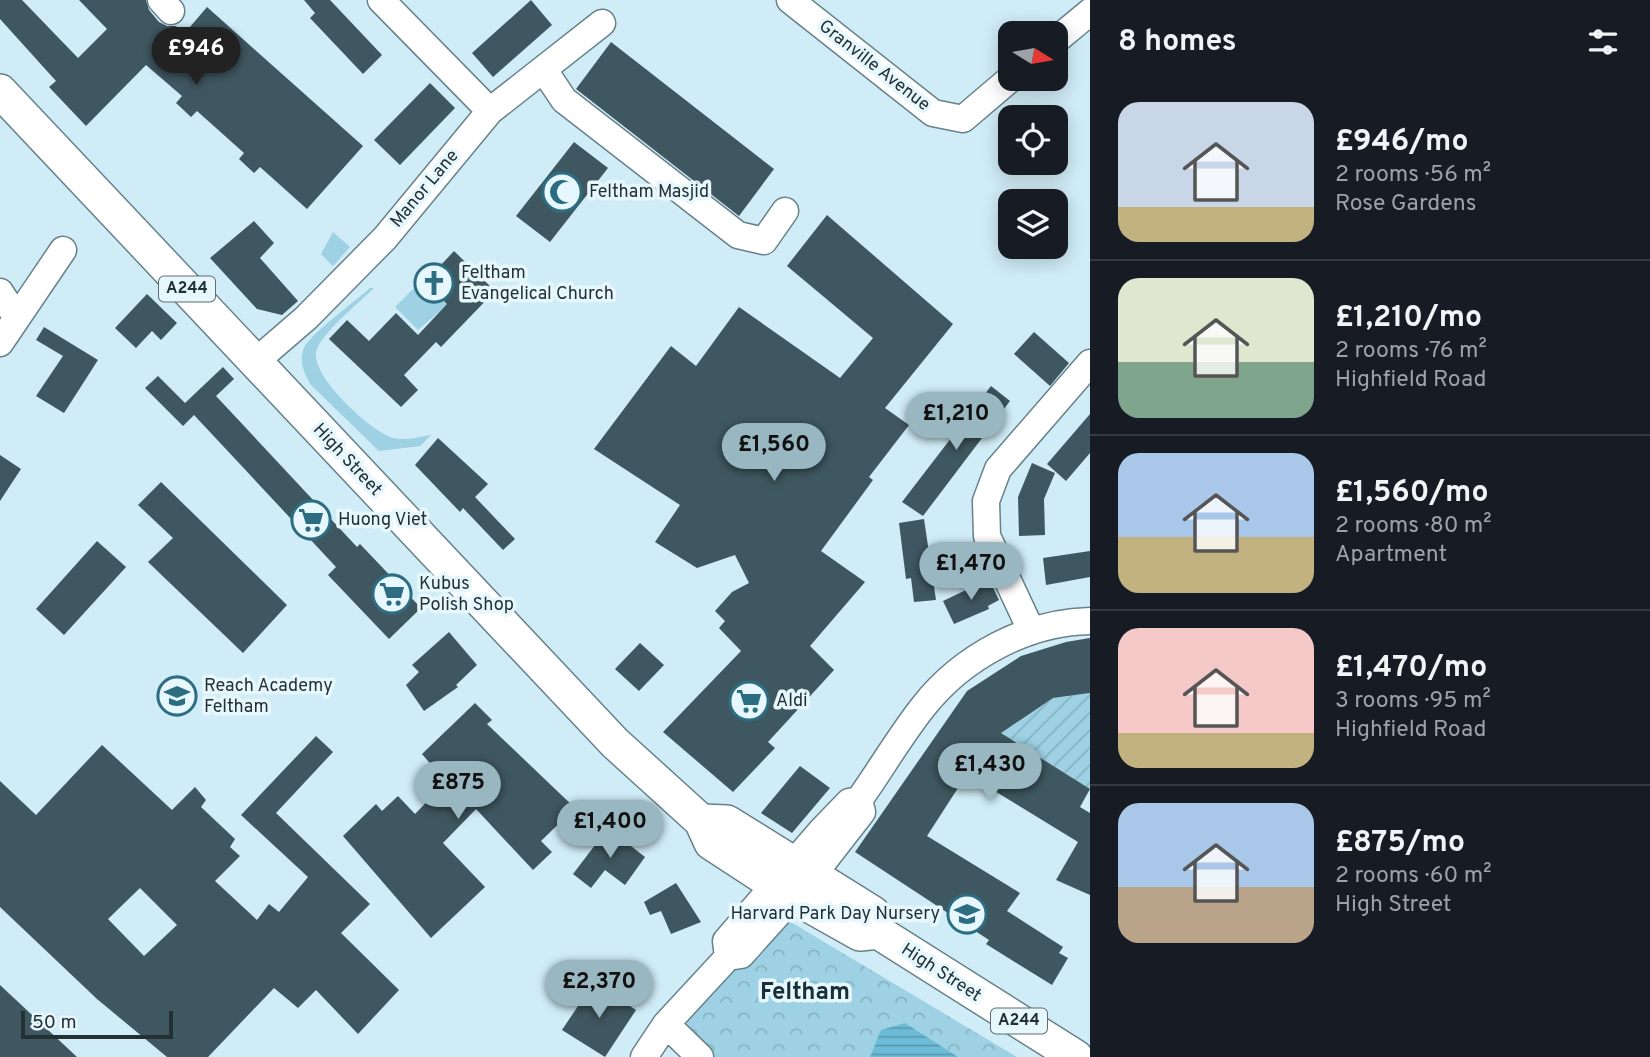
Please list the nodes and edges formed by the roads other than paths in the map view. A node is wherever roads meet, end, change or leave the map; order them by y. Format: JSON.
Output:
{"nodes":[{"id":1,"x":381,"y":0,"type":"edge"},
{"id":2,"x":790,"y":0,"type":"edge"},
{"id":3,"x":1090,"y":12,"type":"edge"},
{"id":4,"x":601,"y":23,"type":"dead end"},
{"id":5,"x":1068,"y":30,"type":"edge"},
{"id":6,"x":544,"y":71,"type":"junction"},
{"id":7,"x":998,"y":89,"type":"edge"},
{"id":8,"x":0,"y":91,"type":"edge"},
{"id":9,"x":490,"y":111,"type":"junction"},
{"id":10,"x":785,"y":211,"type":"dead end"},
{"id":11,"x":63,"y":250,"type":"dead end"},
{"id":12,"x":0,"y":292,"type":"edge"},
{"id":13,"x":17,"y":318,"type":"junction"},
{"id":14,"x":0,"y":343,"type":"edge"},
{"id":15,"x":255,"y":362,"type":"junction"},
{"id":16,"x":1090,"y":363,"type":"edge"},
{"id":17,"x":1090,"y":621,"type":"edge"},
{"id":18,"x":1031,"y":630,"type":"junction"},
{"id":19,"x":793,"y":880,"type":"junction"},
{"id":20,"x":666,"y":1024,"type":"junction"},
{"id":21,"x":644,"y":1057,"type":"edge"},
{"id":22,"x":700,"y":1057,"type":"edge"},
{"id":23,"x":1076,"y":1057,"type":"edge"}],
"edges":[{"from":1,"to":9,"type":"street"},
{"from":2,"to":7,"type":"street","name":"Granville Avenue"},
{"from":3,"to":5,"type":"street"},
{"from":4,"to":6,"type":"street","name":"Manor Lane"},
{"from":6,"to":9,"type":"street","name":"Manor Lane"},
{"from":6,"to":10,"type":"street"},
{"from":8,"to":15,"type":"main road","name":"High Street","number":"A244"},
{"from":9,"to":15,"type":"street","name":"Manor Lane"},
{"from":11,"to":13,"type":"street"},
{"from":12,"to":13,"type":"street"},
{"from":13,"to":14,"type":"street"},
{"from":15,"to":19,"type":"main road","name":"High Street","number":"A244"},
{"from":16,"to":18,"type":"street"},
{"from":17,"to":18,"type":"street"},
{"from":18,"to":19,"type":"street"},
{"from":19,"to":20,"type":"street"},
{"from":19,"to":23,"type":"main road","name":"High Street","number":"A244"},
{"from":20,"to":21,"type":"street"},
{"from":20,"to":22,"type":"street"}]}
